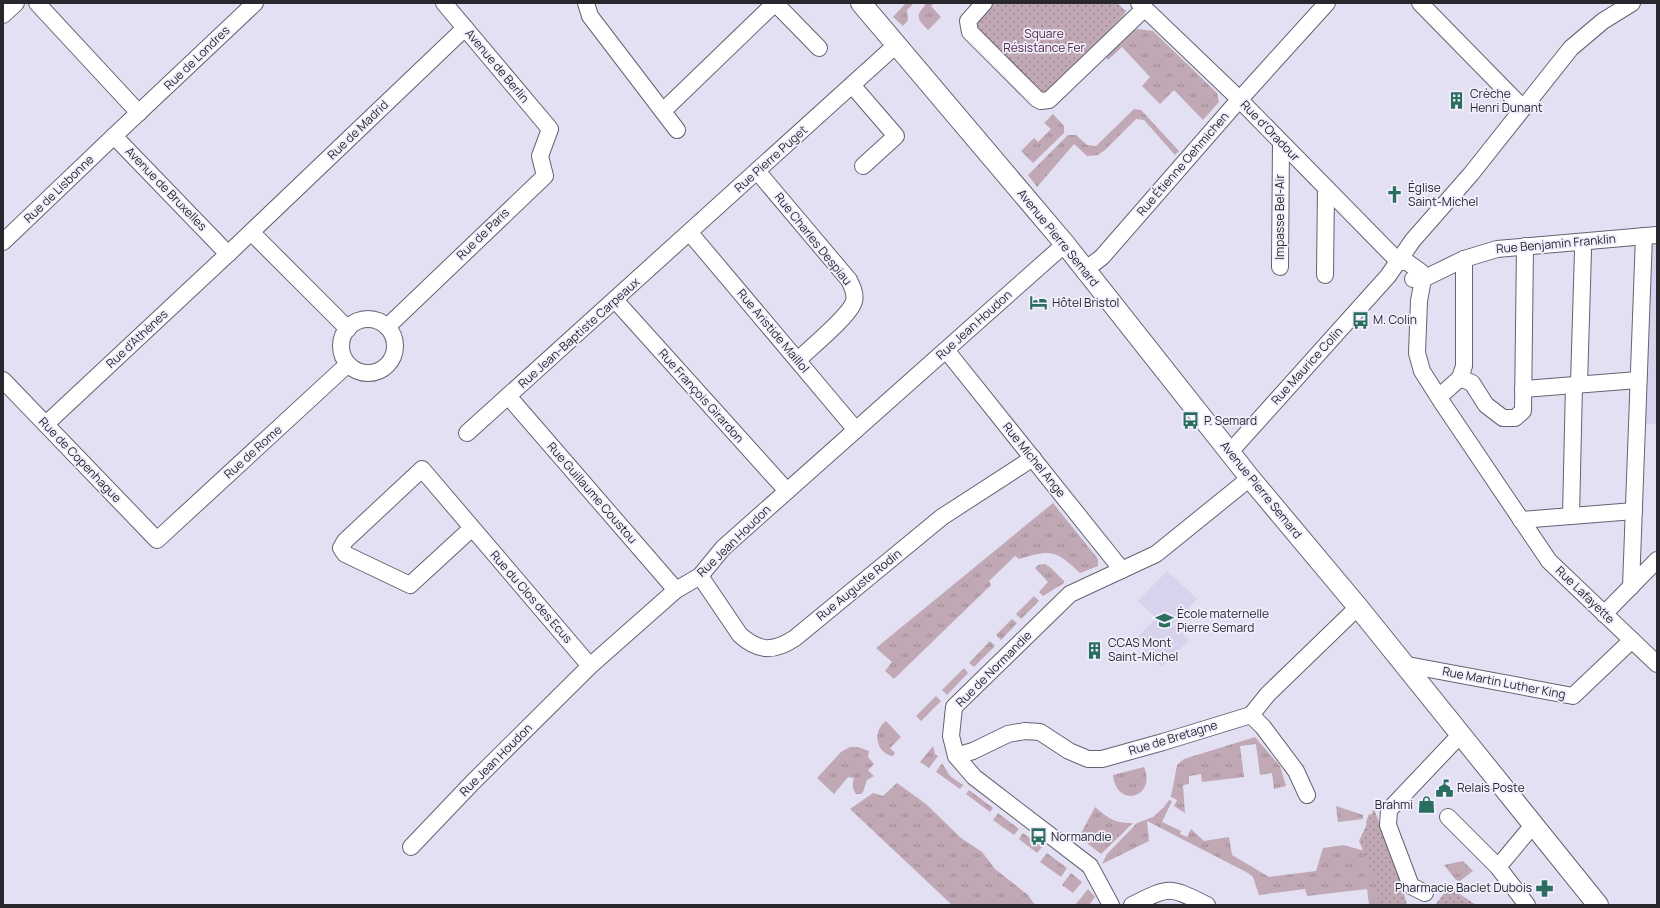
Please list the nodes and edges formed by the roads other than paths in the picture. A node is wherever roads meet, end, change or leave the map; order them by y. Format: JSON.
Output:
{"nodes":[{"id":1,"x":16,"y":3,"type":"edge"},
{"id":2,"x":37,"y":3,"type":"edge"},
{"id":3,"x":255,"y":3,"type":"edge"},
{"id":4,"x":444,"y":3,"type":"edge"},
{"id":5,"x":586,"y":3,"type":"edge"},
{"id":6,"x":775,"y":3,"type":"edge"},
{"id":7,"x":860,"y":3,"type":"edge"},
{"id":8,"x":984,"y":3,"type":"edge"},
{"id":9,"x":1327,"y":3,"type":"edge"},
{"id":10,"x":1420,"y":3,"type":"edge"},
{"id":11,"x":1632,"y":3,"type":"edge"},
{"id":12,"x":1141,"y":6,"type":"edge"},
{"id":13,"x":3,"y":15,"type":"edge"},
{"id":14,"x":464,"y":28,"type":"junction"},
{"id":15,"x":896,"y":45,"type":"junction"},
{"id":16,"x":819,"y":48,"type":"dead end"},
{"id":17,"x":852,"y":85,"type":"junction"},
{"id":18,"x":1239,"y":100,"type":"junction"},
{"id":19,"x":1523,"y":108,"type":"junction"},
{"id":20,"x":663,"y":112,"type":"junction"},
{"id":21,"x":139,"y":113,"type":"junction"},
{"id":22,"x":550,"y":129,"type":"joint"},
{"id":23,"x":677,"y":130,"type":"dead end"},
{"id":24,"x":114,"y":136,"type":"junction"},
{"id":25,"x":1280,"y":143,"type":"junction"},
{"id":26,"x":863,"y":166,"type":"dead end"},
{"id":27,"x":757,"y":171,"type":"junction"},
{"id":28,"x":1326,"y":188,"type":"junction"},
{"id":29,"x":252,"y":233,"type":"junction"},
{"id":30,"x":690,"y":233,"type":"junction"},
{"id":31,"x":1651,"y":236,"type":"edge"},
{"id":32,"x":3,"y":242,"type":"edge"},
{"id":33,"x":1581,"y":242,"type":"junction"},
{"id":34,"x":1065,"y":244,"type":"junction"},
{"id":35,"x":1525,"y":246,"type":"junction"},
{"id":36,"x":228,"y":254,"type":"junction"},
{"id":37,"x":1464,"y":259,"type":"junction"},
{"id":38,"x":1399,"y":262,"type":"junction"},
{"id":39,"x":1280,"y":267,"type":"dead end"},
{"id":40,"x":1084,"y":270,"type":"junction"},
{"id":41,"x":1325,"y":274,"type":"dead end"},
{"id":42,"x":1423,"y":279,"type":"junction"},
{"id":43,"x":615,"y":300,"type":"junction"},
{"id":44,"x":387,"y":327,"type":"junction"},
{"id":45,"x":348,"y":329,"type":"junction"},
{"id":46,"x":946,"y":350,"type":"junction"},
{"id":47,"x":798,"y":360,"type":"junction"},
{"id":48,"x":348,"y":364,"type":"junction"},
{"id":49,"x":1460,"y":378,"type":"junction"},
{"id":50,"x":3,"y":380,"type":"edge"},
{"id":51,"x":1638,"y":380,"type":"junction"},
{"id":52,"x":1576,"y":384,"type":"junction"},
{"id":53,"x":1523,"y":389,"type":"junction"},
{"id":54,"x":508,"y":396,"type":"junction"},
{"id":55,"x":1439,"y":397,"type":"junction"},
{"id":56,"x":46,"y":424,"type":"junction"},
{"id":57,"x":856,"y":430,"type":"junction"},
{"id":58,"x":467,"y":432,"type":"dead end"},
{"id":59,"x":1230,"y":452,"type":"junction"},
{"id":60,"x":1033,"y":458,"type":"junction"},
{"id":61,"x":1250,"y":478,"type":"junction"},
{"id":62,"x":787,"y":491,"type":"junction"},
{"id":63,"x":1634,"y":511,"type":"junction"},
{"id":64,"x":1572,"y":516,"type":"junction"},
{"id":65,"x":1521,"y":520,"type":"junction"},
{"id":66,"x":472,"y":528,"type":"junction"},
{"id":67,"x":157,"y":540,"type":"joint"},
{"id":68,"x":1657,"y":560,"type":"edge"},
{"id":69,"x":1122,"y":570,"type":"junction"},
{"id":70,"x":700,"y":576,"type":"junction"},
{"id":71,"x":1631,"y":587,"type":"junction"},
{"id":72,"x":676,"y":590,"type":"junction"},
{"id":73,"x":1358,"y":607,"type":"junction"},
{"id":74,"x":1604,"y":614,"type":"junction"},
{"id":75,"x":1632,"y":640,"type":"junction"},
{"id":76,"x":1402,"y":664,"type":"junction"},
{"id":77,"x":1657,"y":664,"type":"edge"},
{"id":78,"x":590,"y":666,"type":"junction"},
{"id":79,"x":1251,"y":714,"type":"junction"},
{"id":80,"x":1460,"y":735,"type":"junction"},
{"id":81,"x":956,"y":756,"type":"junction"},
{"id":82,"x":1306,"y":795,"type":"dead end"},
{"id":83,"x":1448,"y":817,"type":"dead end"},
{"id":84,"x":1533,"y":825,"type":"junction"},
{"id":85,"x":411,"y":846,"type":"dead end"},
{"id":86,"x":1498,"y":867,"type":"junction"},
{"id":87,"x":1425,"y":893,"type":"dead end"},
{"id":88,"x":1111,"y":905,"type":"edge"},
{"id":89,"x":1132,"y":905,"type":"edge"},
{"id":90,"x":1207,"y":905,"type":"edge"},
{"id":91,"x":1527,"y":905,"type":"edge"},
{"id":92,"x":1598,"y":905,"type":"edge"}],
"edges":[{"from":1,"to":13,"type":"street"},
{"from":2,"to":21,"type":"street"},
{"from":3,"to":21,"type":"street","name":"Rue de Londres"},
{"from":4,"to":14,"type":"street","name":"Avenue de Berlin"},
{"from":5,"to":20,"type":"street"},
{"from":6,"to":16,"type":"street"},
{"from":6,"to":20,"type":"street"},
{"from":7,"to":15,"type":"main road","name":"Avenue Pierre Semard"},
{"from":8,"to":12,"type":"street"},
{"from":9,"to":18,"type":"street","name":"Rue Étienne Oehmichen"},
{"from":10,"to":19,"type":"street"},
{"from":11,"to":19,"type":"street","name":"Rue Maurice Colin"},
{"from":12,"to":18,"type":"street","name":"Rue d'Oradour"},
{"from":14,"to":22,"type":"street","name":"Avenue de Berlin"},
{"from":14,"to":29,"type":"street","name":"Rue de Madrid"},
{"from":15,"to":17,"type":"street","name":"Rue Pierre Puget"},
{"from":15,"to":34,"type":"main road","name":"Avenue Pierre Semard"},
{"from":17,"to":26,"type":"street"},
{"from":17,"to":27,"type":"street","name":"Rue Pierre Puget"},
{"from":18,"to":25,"type":"street","name":"Rue d'Oradour"},
{"from":18,"to":40,"type":"street","name":"Rue Étienne Oehmichen"},
{"from":19,"to":38,"type":"street","name":"Rue Maurice Colin"},
{"from":20,"to":23,"type":"street"},
{"from":21,"to":24,"type":"street"},
{"from":22,"to":44,"type":"street","name":"Rue de Paris"},
{"from":24,"to":32,"type":"street","name":"Rue de Lisbonne"},
{"from":24,"to":36,"type":"street","name":"Avenue de Bruxelles"},
{"from":25,"to":28,"type":"street","name":"Rue d'Oradour"},
{"from":25,"to":39,"type":"street","name":"Impasse Bel-Air"},
{"from":27,"to":30,"type":"street","name":"Rue Pierre Puget"},
{"from":27,"to":47,"type":"street","name":"Rue Charles Despiau"},
{"from":28,"to":38,"type":"street","name":"Rue d'Oradour"},
{"from":28,"to":41,"type":"street"},
{"from":29,"to":36,"type":"street"},
{"from":29,"to":45,"type":"street"},
{"from":30,"to":43,"type":"street","name":"Rue Jean-Baptiste Carpeaux"},
{"from":30,"to":47,"type":"street","name":"Rue Aristide Maillol"},
{"from":31,"to":33,"type":"street","name":"Rue Benjamin Franklin"},
{"from":31,"to":51,"type":"street"},
{"from":33,"to":35,"type":"street","name":"Rue Benjamin Franklin"},
{"from":33,"to":52,"type":"street"},
{"from":34,"to":40,"type":"main road","name":"Avenue Pierre Semard"},
{"from":34,"to":46,"type":"street","name":"Rue Jean Houdon"},
{"from":35,"to":37,"type":"street","name":"Rue Benjamin Franklin"},
{"from":35,"to":53,"type":"street"},
{"from":36,"to":56,"type":"street","name":"Rue d'Athènes"},
{"from":37,"to":42,"type":"street","name":"Rue Benjamin Franklin"},
{"from":37,"to":49,"type":"street"},
{"from":38,"to":42,"type":"street"},
{"from":38,"to":59,"type":"street","name":"Rue Maurice Colin"},
{"from":40,"to":59,"type":"main road","name":"Avenue Pierre Semard"},
{"from":42,"to":55,"type":"street","name":"Rue Lafayette"},
{"from":43,"to":54,"type":"street","name":"Rue Jean-Baptiste Carpeaux"},
{"from":43,"to":62,"type":"street","name":"Rue François Girardon"},
{"from":44,"to":45,"type":"street"},
{"from":44,"to":48,"type":"street"},
{"from":45,"to":48,"type":"street"},
{"from":46,"to":57,"type":"street","name":"Rue Jean Houdon"},
{"from":46,"to":60,"type":"street","name":"Rue Michel Ange"},
{"from":47,"to":57,"type":"street","name":"Rue Aristide Maillol"},
{"from":48,"to":67,"type":"street","name":"Rue de Rome"},
{"from":49,"to":53,"type":"street"},
{"from":49,"to":55,"type":"street"},
{"from":50,"to":56,"type":"street","name":"Rue de Copenhague"},
{"from":51,"to":52,"type":"street"},
{"from":51,"to":63,"type":"street"},
{"from":52,"to":53,"type":"street"},
{"from":52,"to":64,"type":"street"},
{"from":54,"to":58,"type":"street","name":"Rue Jean-Baptiste Carpeaux"},
{"from":54,"to":72,"type":"street","name":"Rue Guillaume Coustou"},
{"from":55,"to":65,"type":"street","name":"Rue Lafayette"},
{"from":56,"to":67,"type":"street","name":"Rue de Copenhague"},
{"from":57,"to":62,"type":"street","name":"Rue Jean Houdon"},
{"from":59,"to":61,"type":"main road","name":"Avenue Pierre Semard"},
{"from":60,"to":69,"type":"street","name":"Rue Michel Ange"},
{"from":60,"to":70,"type":"street","name":"Rue Auguste Rodin"},
{"from":61,"to":69,"type":"street","name":"Rue de Normandie"},
{"from":61,"to":73,"type":"main road","name":"Avenue Pierre Semard"},
{"from":62,"to":70,"type":"street","name":"Rue Jean Houdon"},
{"from":63,"to":64,"type":"street"},
{"from":63,"to":71,"type":"street"},
{"from":64,"to":65,"type":"street"},
{"from":65,"to":74,"type":"street","name":"Rue Lafayette"},
{"from":66,"to":66,"type":"street","name":"Rue du Clos des Ecus"},
{"from":66,"to":78,"type":"street","name":"Rue du Clos des Ecus"},
{"from":68,"to":71,"type":"street"},
{"from":69,"to":81,"type":"street","name":"Rue de Normandie"},
{"from":70,"to":72,"type":"street","name":"Rue Jean Houdon"},
{"from":71,"to":74,"type":"street"},
{"from":72,"to":78,"type":"street","name":"Rue Jean Houdon"},
{"from":73,"to":76,"type":"main road","name":"Avenue Pierre Semard"},
{"from":73,"to":79,"type":"street"},
{"from":74,"to":75,"type":"street","name":"Rue Lafayette"},
{"from":75,"to":76,"type":"street","name":"Rue Martin Luther King"},
{"from":75,"to":77,"type":"street","name":"Rue Lafayette"},
{"from":76,"to":80,"type":"main road","name":"Avenue Pierre Semard"},
{"from":78,"to":85,"type":"street","name":"Rue Jean Houdon"},
{"from":79,"to":81,"type":"street","name":"Rue de Bretagne"},
{"from":79,"to":82,"type":"street"},
{"from":80,"to":84,"type":"main road","name":"Avenue Pierre Semard"},
{"from":80,"to":87,"type":"street"},
{"from":81,"to":88,"type":"street","name":"Rue de Normandie"},
{"from":83,"to":86,"type":"street"},
{"from":84,"to":86,"type":"street"},
{"from":84,"to":92,"type":"main road","name":"Avenue Pierre Semard"},
{"from":86,"to":91,"type":"street"},
{"from":89,"to":90,"type":"street"}]}
